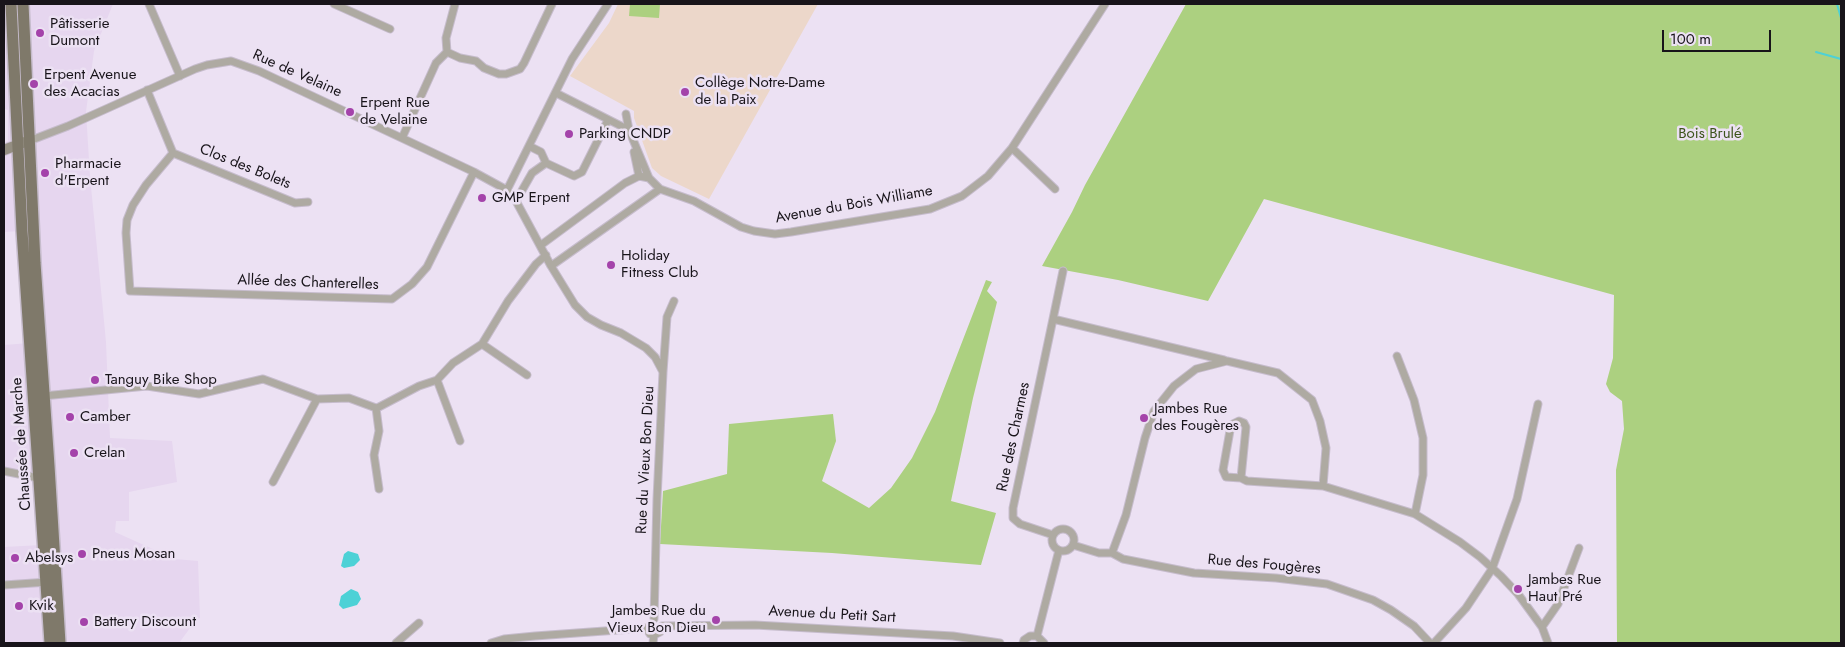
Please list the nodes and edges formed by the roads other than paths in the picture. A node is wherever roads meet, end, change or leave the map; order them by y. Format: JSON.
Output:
{"nodes":[{"id":1,"x":11,"y":4,"type":"edge"},
{"id":2,"x":22,"y":4,"type":"edge"},
{"id":3,"x":149,"y":4,"type":"edge"},
{"id":4,"x":334,"y":4,"type":"edge"},
{"id":5,"x":455,"y":4,"type":"edge"},
{"id":6,"x":552,"y":4,"type":"edge"},
{"id":7,"x":608,"y":4,"type":"edge"},
{"id":8,"x":1105,"y":4,"type":"edge"},
{"id":9,"x":390,"y":29,"type":"dead end"},
{"id":10,"x":447,"y":52,"type":"junction"},
{"id":11,"x":180,"y":76,"type":"junction"},
{"id":12,"x":147,"y":90,"type":"junction"},
{"id":13,"x":556,"y":93,"type":"junction"},
{"id":14,"x":626,"y":114,"type":"dead end"},
{"id":15,"x":608,"y":120,"type":"junction"},
{"id":16,"x":620,"y":126,"type":"junction"},
{"id":17,"x":629,"y":130,"type":"junction"},
{"id":18,"x":402,"y":138,"type":"junction"},
{"id":19,"x":28,"y":141,"type":"junction"},
{"id":20,"x":17,"y":146,"type":"junction"},
{"id":21,"x":530,"y":146,"type":"junction"},
{"id":22,"x":1012,"y":148,"type":"junction"},
{"id":23,"x":4,"y":150,"type":"edge"},
{"id":24,"x":173,"y":152,"type":"junction"},
{"id":25,"x":546,"y":163,"type":"junction"},
{"id":26,"x":474,"y":172,"type":"junction"},
{"id":27,"x":639,"y":176,"type":"junction"},
{"id":28,"x":649,"y":178,"type":"junction"},
{"id":29,"x":660,"y":188,"type":"junction"},
{"id":30,"x":1055,"y":189,"type":"dead end"},
{"id":31,"x":508,"y":190,"type":"junction"},
{"id":32,"x":516,"y":201,"type":"junction"},
{"id":33,"x":308,"y":202,"type":"dead end"},
{"id":34,"x":540,"y":245,"type":"junction"},
{"id":35,"x":546,"y":254,"type":"junction"},
{"id":36,"x":551,"y":266,"type":"junction"},
{"id":37,"x":1063,"y":270,"type":"dead end"},
{"id":38,"x":674,"y":301,"type":"dead end"},
{"id":39,"x":1054,"y":319,"type":"junction"},
{"id":40,"x":482,"y":344,"type":"junction"},
{"id":41,"x":1194,"y":353,"type":"junction"},
{"id":42,"x":1397,"y":356,"type":"dead end"},
{"id":43,"x":1227,"y":361,"type":"junction"},
{"id":44,"x":1196,"y":369,"type":"junction"},
{"id":45,"x":663,"y":372,"type":"junction"},
{"id":46,"x":527,"y":375,"type":"dead end"},
{"id":47,"x":437,"y":380,"type":"junction"},
{"id":48,"x":39,"y":396,"type":"junction"},
{"id":49,"x":317,"y":399,"type":"junction"},
{"id":50,"x":1538,"y":404,"type":"dead end"},
{"id":51,"x":376,"y":408,"type":"junction"},
{"id":52,"x":460,"y":441,"type":"dead end"},
{"id":53,"x":4,"y":471,"type":"edge"},
{"id":54,"x":1241,"y":478,"type":"junction"},
{"id":55,"x":45,"y":479,"type":"junction"},
{"id":56,"x":273,"y":482,"type":"dead end"},
{"id":57,"x":1323,"y":486,"type":"junction"},
{"id":58,"x":379,"y":488,"type":"dead end"},
{"id":59,"x":1415,"y":514,"type":"junction"},
{"id":60,"x":1053,"y":535,"type":"junction"},
{"id":61,"x":1073,"y":544,"type":"junction"},
{"id":62,"x":1579,"y":548,"type":"dead end"},
{"id":63,"x":1059,"y":550,"type":"junction"},
{"id":64,"x":1112,"y":553,"type":"junction"},
{"id":65,"x":1492,"y":569,"type":"junction"},
{"id":66,"x":51,"y":582,"type":"junction"},
{"id":67,"x":4,"y":585,"type":"edge"},
{"id":68,"x":654,"y":619,"type":"junction"},
{"id":69,"x":419,"y":624,"type":"dead end"},
{"id":70,"x":662,"y":626,"type":"junction"},
{"id":71,"x":1542,"y":627,"type":"junction"},
{"id":72,"x":646,"y":628,"type":"junction"},
{"id":73,"x":654,"y":635,"type":"junction"},
{"id":74,"x":1037,"y":636,"type":"junction"},
{"id":75,"x":50,"y":643,"type":"edge"},
{"id":76,"x":60,"y":643,"type":"edge"},
{"id":77,"x":396,"y":643,"type":"edge"},
{"id":78,"x":491,"y":643,"type":"edge"},
{"id":79,"x":653,"y":643,"type":"edge"},
{"id":80,"x":1000,"y":643,"type":"edge"},
{"id":81,"x":1023,"y":643,"type":"edge"},
{"id":82,"x":1044,"y":643,"type":"edge"},
{"id":83,"x":1432,"y":643,"type":"edge"},
{"id":84,"x":1548,"y":643,"type":"edge"}],
"edges":[{"from":1,"to":20,"type":"main road","name":"Chaussée de Marche"},
{"from":2,"to":19,"type":"main road","name":"Chaussée de Marche"},
{"from":3,"to":11,"type":"street"},
{"from":4,"to":9,"type":"street"},
{"from":5,"to":10,"type":"street"},
{"from":6,"to":10,"type":"street"},
{"from":7,"to":13,"type":"street"},
{"from":8,"to":22,"type":"street","name":"Avenue du Bois Williame"},
{"from":10,"to":18,"type":"street"},
{"from":11,"to":12,"type":"street","name":"Rue de Velaine"},
{"from":11,"to":18,"type":"street","name":"Rue de Velaine"},
{"from":12,"to":19,"type":"street","name":"Rue de Velaine"},
{"from":12,"to":24,"type":"street"},
{"from":13,"to":15,"type":"street"},
{"from":13,"to":21,"type":"street"},
{"from":14,"to":17,"type":"street"},
{"from":15,"to":16,"type":"street"},
{"from":15,"to":25,"type":"street"},
{"from":16,"to":17,"type":"street"},
{"from":16,"to":27,"type":"street"},
{"from":17,"to":28,"type":"street"},
{"from":18,"to":26,"type":"street","name":"Rue de Velaine"},
{"from":19,"to":20,"type":"street"},
{"from":19,"to":48,"type":"main road","name":"Chaussée de Marche"},
{"from":20,"to":23,"type":"street"},
{"from":20,"to":48,"type":"main road","name":"Chaussée de Marche"},
{"from":21,"to":25,"type":"street"},
{"from":21,"to":31,"type":"street"},
{"from":22,"to":29,"type":"street","name":"Avenue du Bois Williame"},
{"from":22,"to":30,"type":"street"},
{"from":24,"to":26,"type":"street","name":"Allée des Chanterelles"},
{"from":24,"to":33,"type":"street","name":"Clos des Bolets"},
{"from":25,"to":32,"type":"street"},
{"from":26,"to":31,"type":"street","name":"Rue de Velaine"},
{"from":27,"to":28,"type":"street"},
{"from":27,"to":34,"type":"street"},
{"from":28,"to":29,"type":"street"},
{"from":29,"to":36,"type":"street"},
{"from":31,"to":32,"type":"street","name":"Rue de Velaine"},
{"from":32,"to":34,"type":"street"},
{"from":34,"to":35,"type":"street","name":"Rue du Vieux Bon Dieu"},
{"from":35,"to":36,"type":"street","name":"Rue du Vieux Bon Dieu"},
{"from":35,"to":40,"type":"street"},
{"from":36,"to":45,"type":"street","name":"Rue du Vieux Bon Dieu"},
{"from":37,"to":39,"type":"street","name":"Rue des Charmes"},
{"from":38,"to":45,"type":"street"},
{"from":39,"to":41,"type":"street"},
{"from":39,"to":60,"type":"street","name":"Rue des Charmes"},
{"from":40,"to":46,"type":"street"},
{"from":40,"to":47,"type":"street"},
{"from":41,"to":43,"type":"street"},
{"from":41,"to":44,"type":"street"},
{"from":42,"to":59,"type":"street"},
{"from":43,"to":44,"type":"street"},
{"from":43,"to":57,"type":"street"},
{"from":44,"to":64,"type":"street"},
{"from":45,"to":68,"type":"street","name":"Rue du Vieux Bon Dieu"},
{"from":47,"to":51,"type":"street"},
{"from":47,"to":52,"type":"street"},
{"from":48,"to":49,"type":"street"},
{"from":48,"to":55,"type":"main road","name":"Chaussée de Marche"},
{"from":49,"to":51,"type":"street"},
{"from":49,"to":56,"type":"street"},
{"from":50,"to":65,"type":"street"},
{"from":51,"to":58,"type":"street"},
{"from":53,"to":55,"type":"street"},
{"from":54,"to":54,"type":"street"},
{"from":54,"to":57,"type":"street"},
{"from":55,"to":66,"type":"main road","name":"Chaussée de Marche"},
{"from":57,"to":59,"type":"street"},
{"from":59,"to":65,"type":"street"},
{"from":60,"to":61,"type":"street"},
{"from":60,"to":63,"type":"street"},
{"from":61,"to":63,"type":"street"},
{"from":61,"to":64,"type":"street","name":"Rue des Fougères"},
{"from":62,"to":71,"type":"street"},
{"from":63,"to":74,"type":"street"},
{"from":64,"to":83,"type":"street","name":"Rue des Fougères"},
{"from":65,"to":71,"type":"street"},
{"from":65,"to":83,"type":"street"},
{"from":66,"to":67,"type":"street"},
{"from":66,"to":75,"type":"main road","name":"Chaussée de Marche"},
{"from":66,"to":76,"type":"main road","name":"Chaussée de Marche"},
{"from":68,"to":70,"type":"street"},
{"from":68,"to":72,"type":"street"},
{"from":69,"to":77,"type":"street"},
{"from":70,"to":73,"type":"street"},
{"from":70,"to":80,"type":"street","name":"Avenue du Petit Sart"},
{"from":71,"to":84,"type":"street"},
{"from":72,"to":73,"type":"street"},
{"from":72,"to":78,"type":"street"},
{"from":73,"to":79,"type":"street"},
{"from":74,"to":81,"type":"street"},
{"from":74,"to":82,"type":"street"}]}
